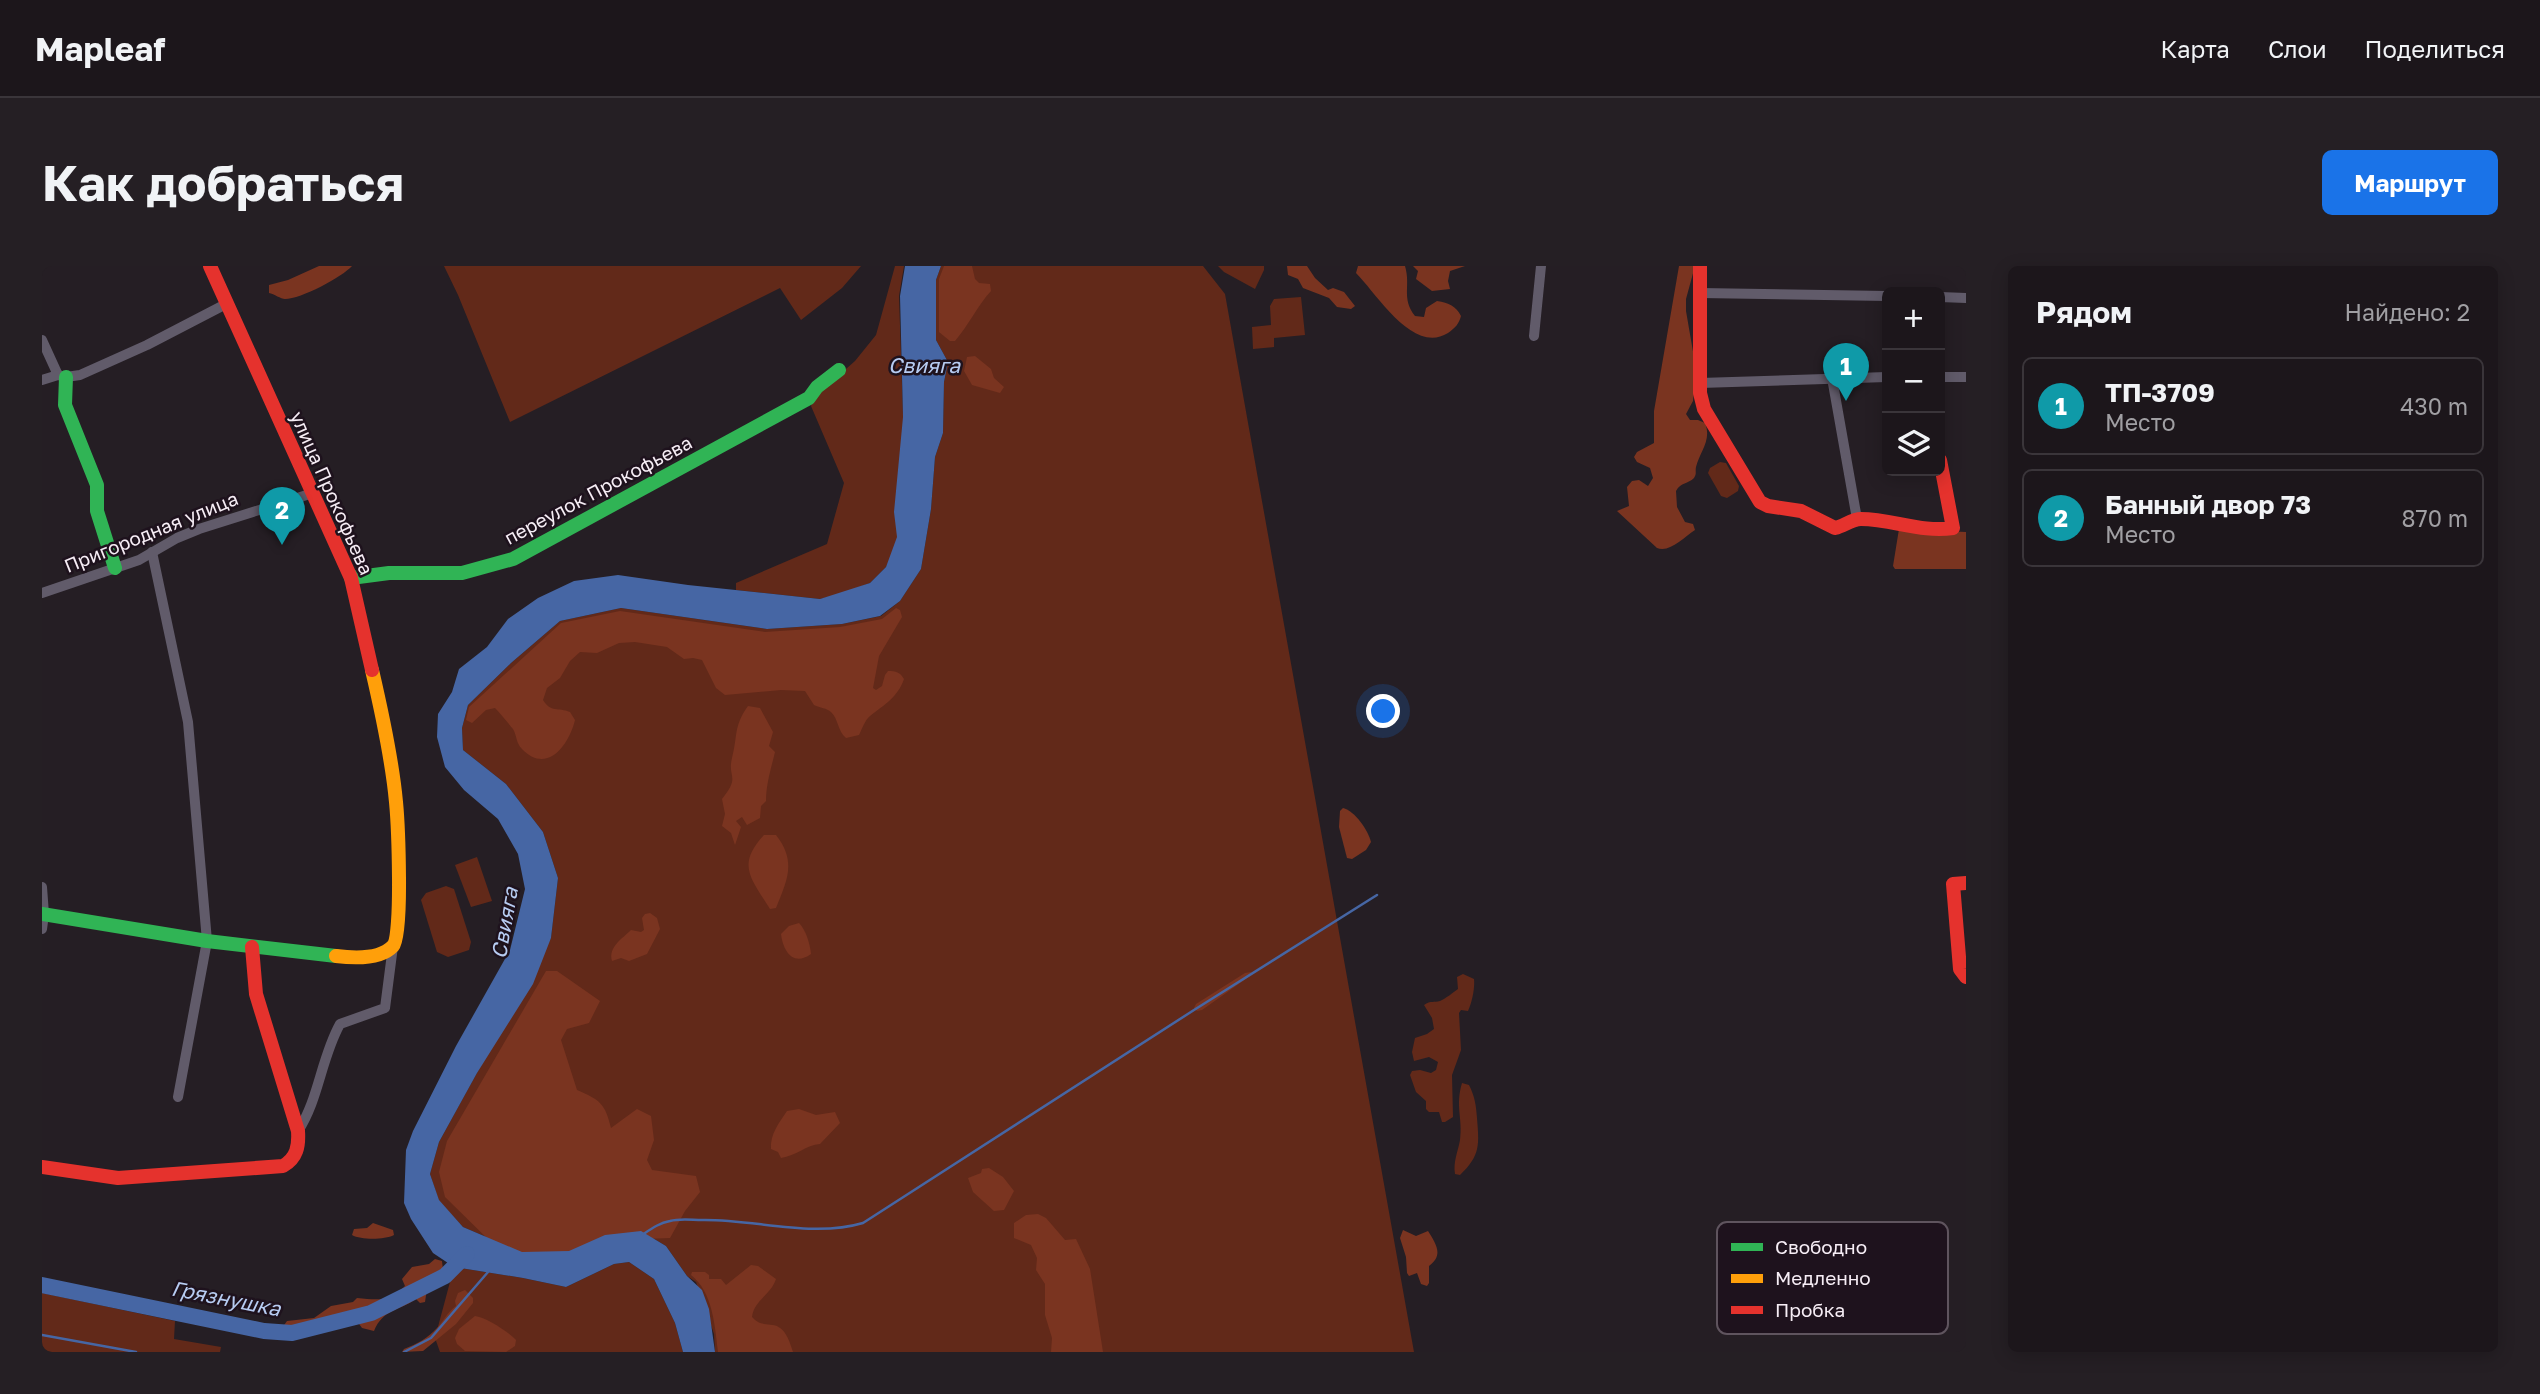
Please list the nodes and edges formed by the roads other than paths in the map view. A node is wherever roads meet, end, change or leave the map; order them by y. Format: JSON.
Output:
{"nodes":[{"id":1,"x":210,"y":266,"type":"edge"},
{"id":2,"x":1541,"y":266,"type":"edge"},
{"id":3,"x":1700,"y":266,"type":"edge"},
{"id":4,"x":1700,"y":293,"type":"junction"},
{"id":5,"x":1882,"y":296,"type":"edge"},
{"id":6,"x":1945,"y":297,"type":"edge"},
{"id":7,"x":1966,"y":298,"type":"edge"},
{"id":8,"x":226,"y":304,"type":"junction"},
{"id":9,"x":1534,"y":336,"type":"dead end"},
{"id":10,"x":42,"y":340,"type":"edge"},
{"id":11,"x":839,"y":370,"type":"dead end"},
{"id":12,"x":62,"y":376,"type":"junction"},
{"id":13,"x":1882,"y":377,"type":"edge"},
{"id":14,"x":1945,"y":377,"type":"edge"},
{"id":15,"x":1966,"y":377,"type":"edge"},
{"id":16,"x":1832,"y":378,"type":"junction"},
{"id":17,"x":42,"y":380,"type":"edge"},
{"id":18,"x":1700,"y":383,"type":"junction"},
{"id":19,"x":1943,"y":476,"type":"edge"},
{"id":20,"x":313,"y":493,"type":"junction"},
{"id":21,"x":1857,"y":519,"type":"junction"},
{"id":22,"x":152,"y":552,"type":"junction"},
{"id":23,"x":116,"y":568,"type":"junction"},
{"id":24,"x":351,"y":578,"type":"junction"},
{"id":25,"x":42,"y":593,"type":"edge"},
{"id":26,"x":1960,"y":884,"type":"edge"},
{"id":27,"x":42,"y":887,"type":"edge"},
{"id":28,"x":43,"y":919,"type":"edge"},
{"id":29,"x":207,"y":941,"type":"junction"},
{"id":30,"x":393,"y":946,"type":"junction"},
{"id":31,"x":252,"y":947,"type":"junction"},
{"id":32,"x":1965,"y":977,"type":"edge"},
{"id":33,"x":178,"y":1097,"type":"dead end"},
{"id":34,"x":299,"y":1131,"type":"junction"},
{"id":35,"x":42,"y":1167,"type":"edge"}],
"edges":[{"from":1,"to":8,"type":"street","name":"улица Прокофьева"},
{"from":2,"to":9,"type":"street"},
{"from":3,"to":4,"type":"street"},
{"from":4,"to":5,"type":"street"},
{"from":4,"to":18,"type":"street"},
{"from":6,"to":7,"type":"street"},
{"from":8,"to":12,"type":"street"},
{"from":8,"to":20,"type":"street","name":"улица Прокофьева"},
{"from":10,"to":12,"type":"street"},
{"from":11,"to":24,"type":"street","name":"переулок Прокофьева"},
{"from":12,"to":17,"type":"street"},
{"from":12,"to":23,"type":"street"},
{"from":13,"to":16,"type":"street"},
{"from":14,"to":15,"type":"street"},
{"from":16,"to":18,"type":"street"},
{"from":16,"to":21,"type":"street"},
{"from":18,"to":21,"type":"street"},
{"from":19,"to":21,"type":"street"},
{"from":20,"to":22,"type":"street","name":"Пригородная улица"},
{"from":20,"to":24,"type":"street","name":"улица Прокофьева"},
{"from":22,"to":23,"type":"street","name":"Пригородная улица"},
{"from":22,"to":29,"type":"street"},
{"from":23,"to":25,"type":"street","name":"Пригородная улица"},
{"from":24,"to":30,"type":"street","name":"улица Прокофьева"},
{"from":26,"to":32,"type":"street"},
{"from":27,"to":28,"type":"street"},
{"from":28,"to":29,"type":"street"},
{"from":29,"to":31,"type":"street"},
{"from":29,"to":33,"type":"street"},
{"from":30,"to":31,"type":"street"},
{"from":30,"to":34,"type":"street"},
{"from":31,"to":34,"type":"street"},
{"from":34,"to":35,"type":"street"}]}
